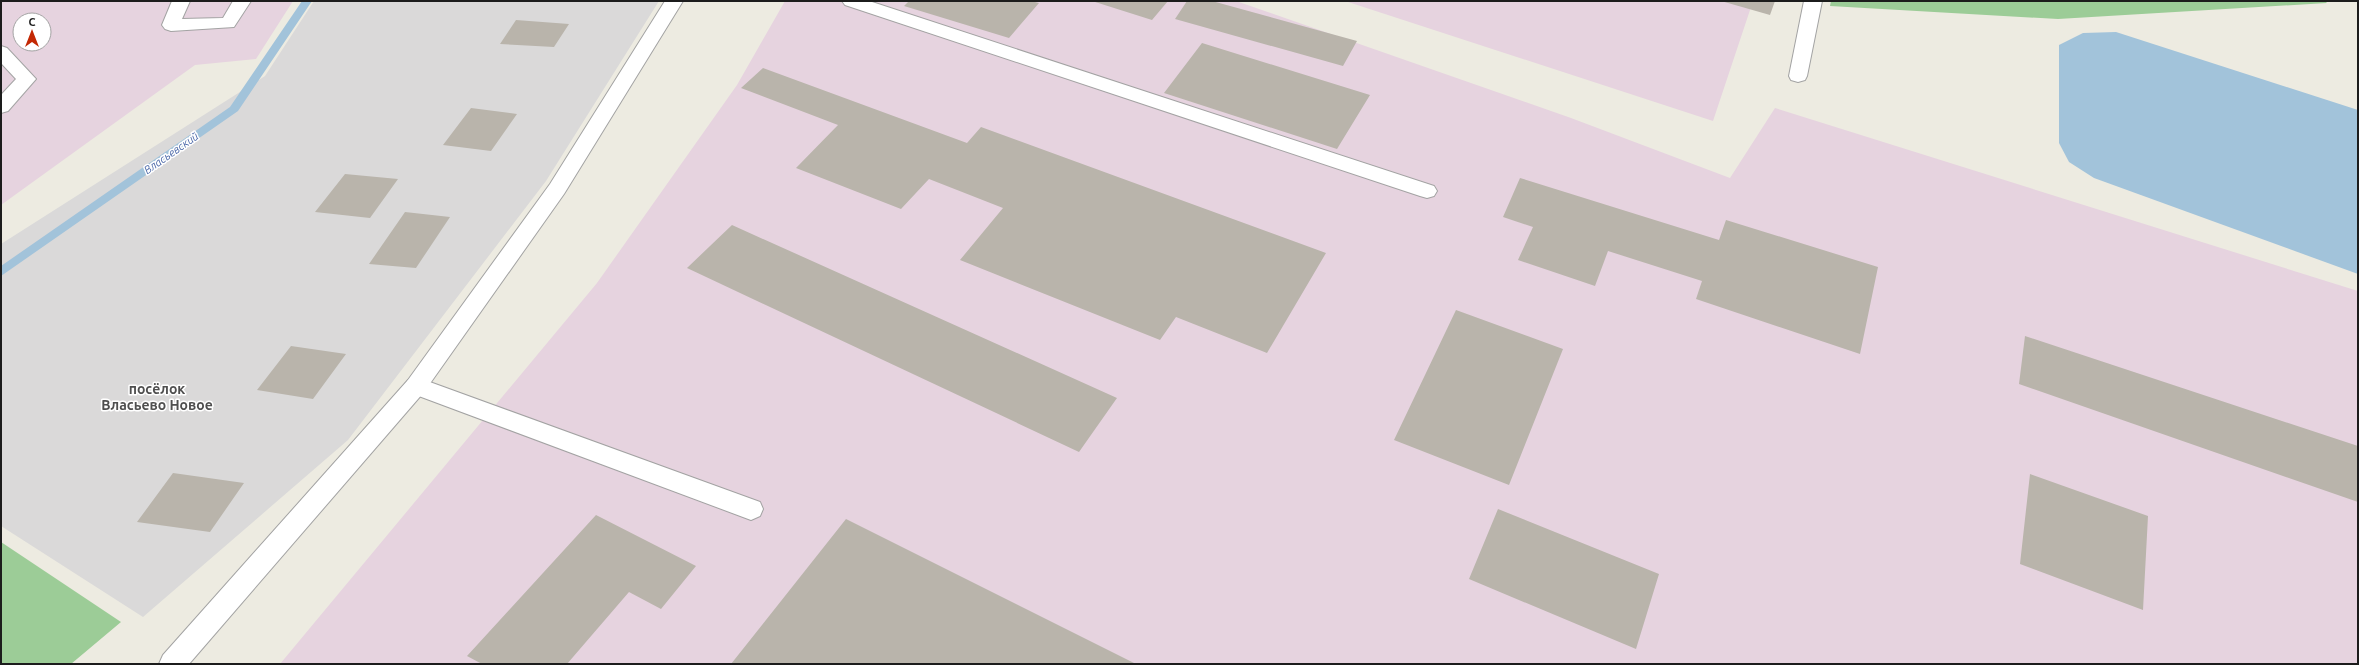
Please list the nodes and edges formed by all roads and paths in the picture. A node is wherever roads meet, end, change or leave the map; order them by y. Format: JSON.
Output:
{"nodes":[{"id":1,"x":181,"y":1,"type":"edge"},
{"id":2,"x":242,"y":1,"type":"edge"},
{"id":3,"x":674,"y":1,"type":"edge"},
{"id":4,"x":851,"y":1,"type":"edge"},
{"id":5,"x":1813,"y":1,"type":"edge"},
{"id":6,"x":1,"y":52,"type":"edge"},
{"id":7,"x":1798,"y":76,"type":"dead end"},
{"id":8,"x":1,"y":107,"type":"edge"},
{"id":9,"x":1427,"y":191,"type":"dead end"},
{"id":10,"x":416,"y":386,"type":"junction"},
{"id":11,"x":751,"y":509,"type":"dead end"},
{"id":12,"x":172,"y":664,"type":"edge"}],
"edges":[{"from":1,"to":2,"type":"street"},
{"from":3,"to":10,"type":"street"},
{"from":4,"to":9,"type":"street"},
{"from":5,"to":7,"type":"street"},
{"from":6,"to":8,"type":"street"},
{"from":10,"to":11,"type":"street"},
{"from":10,"to":12,"type":"street"}]}
